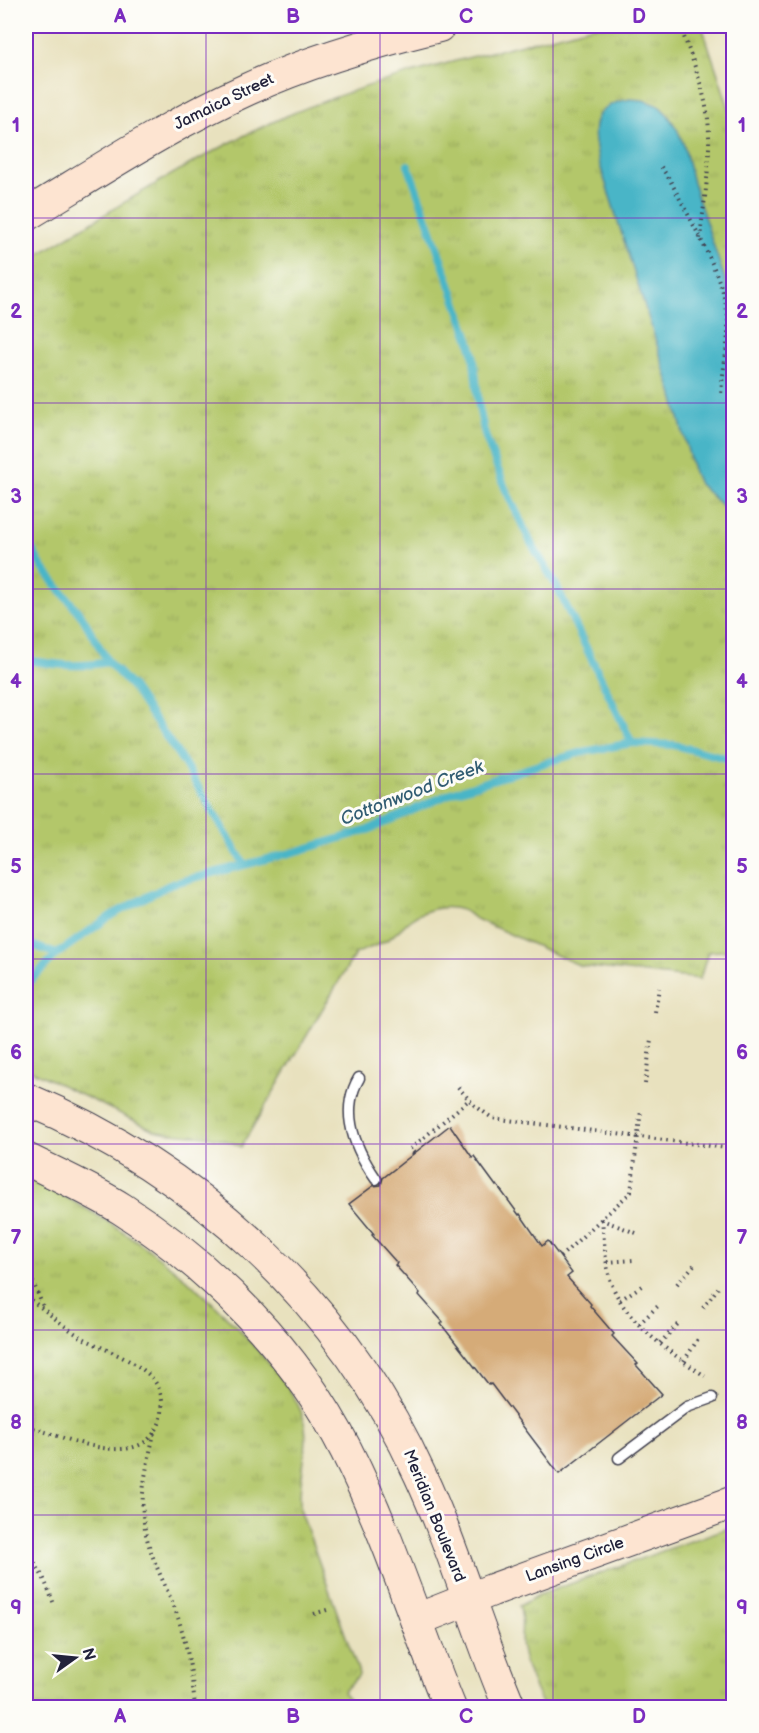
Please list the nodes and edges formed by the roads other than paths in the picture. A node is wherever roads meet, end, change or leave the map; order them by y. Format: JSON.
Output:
{"nodes":[{"id":1,"x":439,"y":26,"type":"edge"},
{"id":2,"x":26,"y":215,"type":"edge"},
{"id":3,"x":359,"y":1078,"type":"dead end"},
{"id":4,"x":26,"y":1099,"type":"edge"},
{"id":5,"x":26,"y":1159,"type":"edge"},
{"id":6,"x":376,"y":1179,"type":"dead end"},
{"id":7,"x":712,"y":1398,"type":"dead end"},
{"id":8,"x":619,"y":1458,"type":"dead end"},
{"id":9,"x":734,"y":1502,"type":"edge"},
{"id":10,"x":467,"y":1600,"type":"junction"},
{"id":11,"x":416,"y":1620,"type":"junction"},
{"id":12,"x":450,"y":1707,"type":"edge"},
{"id":13,"x":510,"y":1707,"type":"edge"}],
"edges":[{"from":1,"to":2,"type":"main road","name":"Jamaica Street"},
{"from":3,"to":6,"type":"lane"},
{"from":4,"to":10,"type":"main road","name":"Meridian Boulevard"},
{"from":5,"to":11,"type":"main road"},
{"from":7,"to":8,"type":"lane"},
{"from":9,"to":10,"type":"main road","name":"Lansing Circle"},
{"from":10,"to":11,"type":"main road","name":"Lansing Circle"},
{"from":10,"to":13,"type":"main road","name":"Meridian Boulevard"},
{"from":11,"to":12,"type":"main road"}]}
